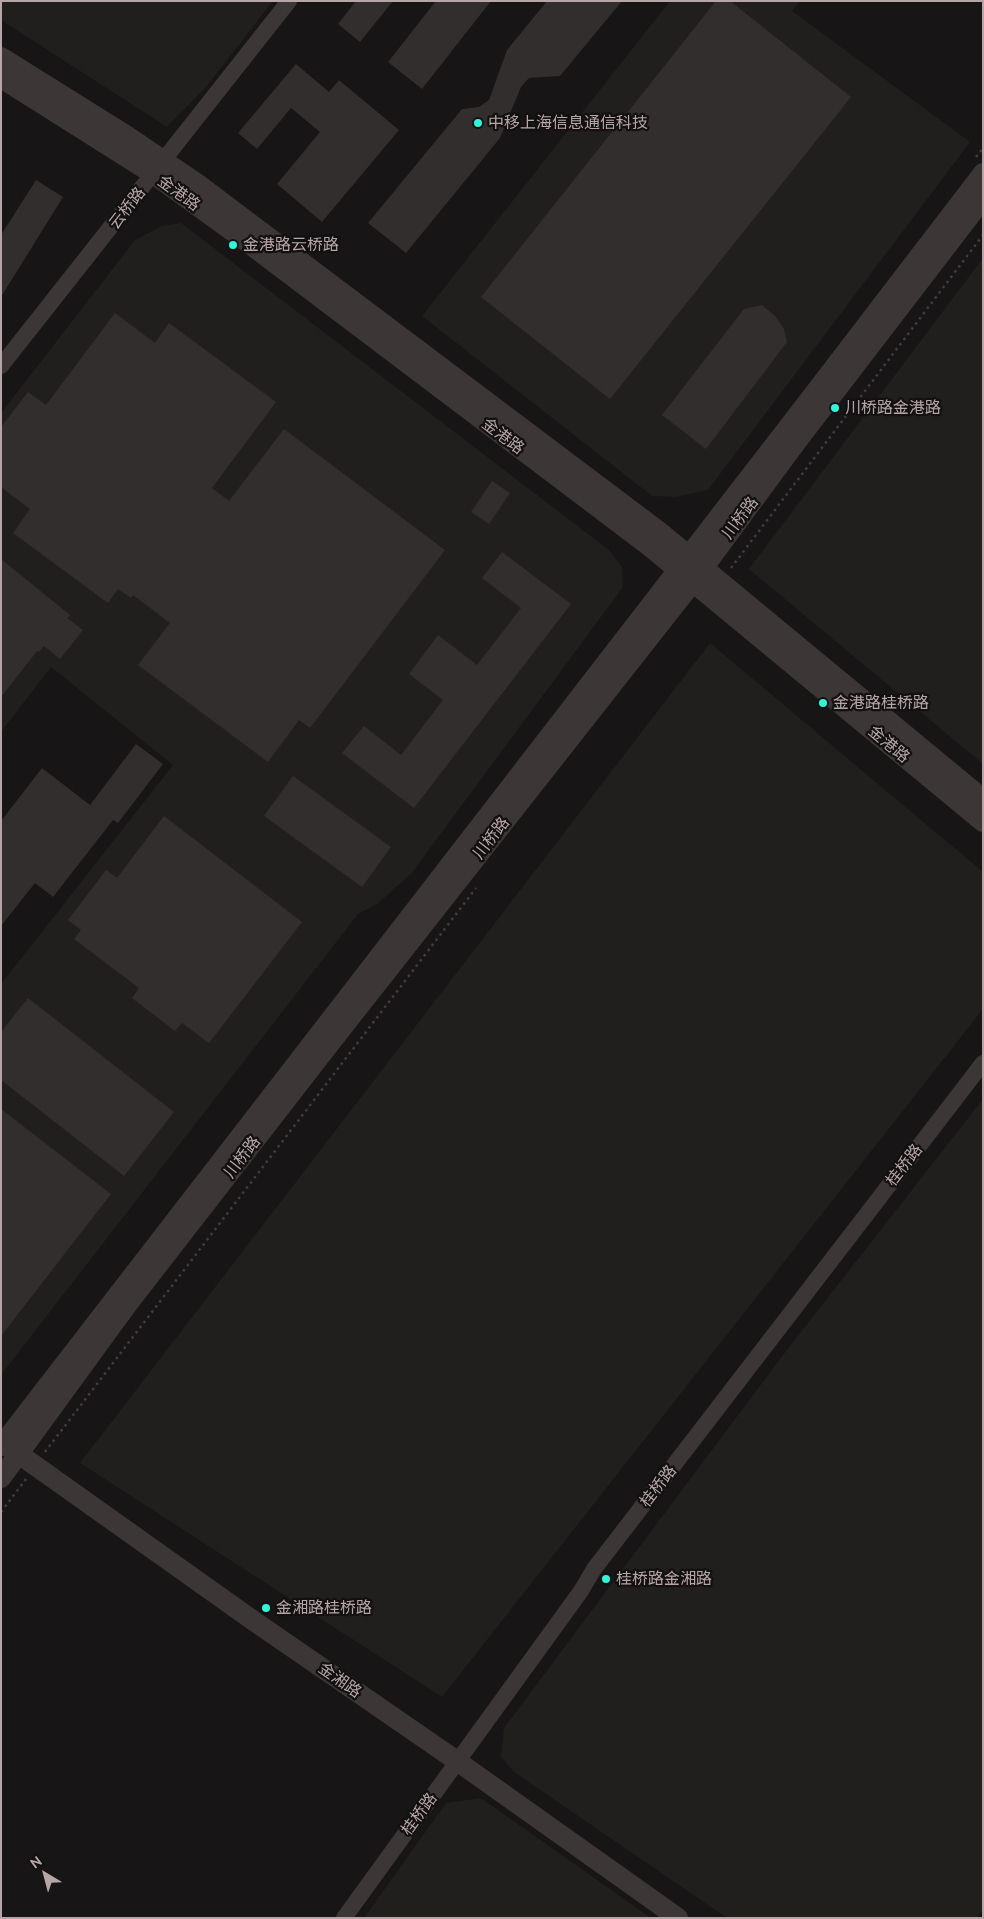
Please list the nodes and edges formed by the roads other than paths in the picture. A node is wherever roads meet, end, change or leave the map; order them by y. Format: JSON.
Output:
{"nodes":[{"id":1,"x":289,"y":1,"type":"edge"},
{"id":2,"x":1,"y":57,"type":"edge"},
{"id":3,"x":1,"y":78,"type":"edge"},
{"id":4,"x":159,"y":167,"type":"junction"},
{"id":5,"x":983,"y":173,"type":"edge"},
{"id":6,"x":983,"y":198,"type":"edge"},
{"id":7,"x":1,"y":366,"type":"edge"},
{"id":8,"x":691,"y":568,"type":"junction"},
{"id":9,"x":983,"y":799,"type":"edge"},
{"id":10,"x":983,"y":822,"type":"edge"},
{"id":11,"x":983,"y":1064,"type":"edge"},
{"id":12,"x":12,"y":1451,"type":"edge"},
{"id":13,"x":1,"y":1478,"type":"edge"},
{"id":14,"x":457,"y":1761,"type":"junction"},
{"id":15,"x":344,"y":1918,"type":"edge"},
{"id":16,"x":678,"y":1918,"type":"edge"}],
"edges":[{"from":1,"to":4,"type":"street","name":"云桥路"},
{"from":2,"to":4,"type":"street","name":"金港路"},
{"from":3,"to":4,"type":"street","name":"金港路"},
{"from":4,"to":7,"type":"street","name":"云桥路"},
{"from":4,"to":8,"type":"street","name":"金港路"},
{"from":5,"to":8,"type":"street","name":"川桥路"},
{"from":6,"to":8,"type":"street","name":"川桥路"},
{"from":8,"to":9,"type":"street","name":"金港路"},
{"from":8,"to":10,"type":"street","name":"金港路"},
{"from":8,"to":12,"type":"street","name":"川桥路"},
{"from":11,"to":14,"type":"street","name":"桂桥路"},
{"from":12,"to":13,"type":"street","name":"川桥路"},
{"from":12,"to":14,"type":"street","name":"金湘路"},
{"from":14,"to":15,"type":"street","name":"桂桥路"},
{"from":14,"to":16,"type":"street","name":"金湘路"}]}
